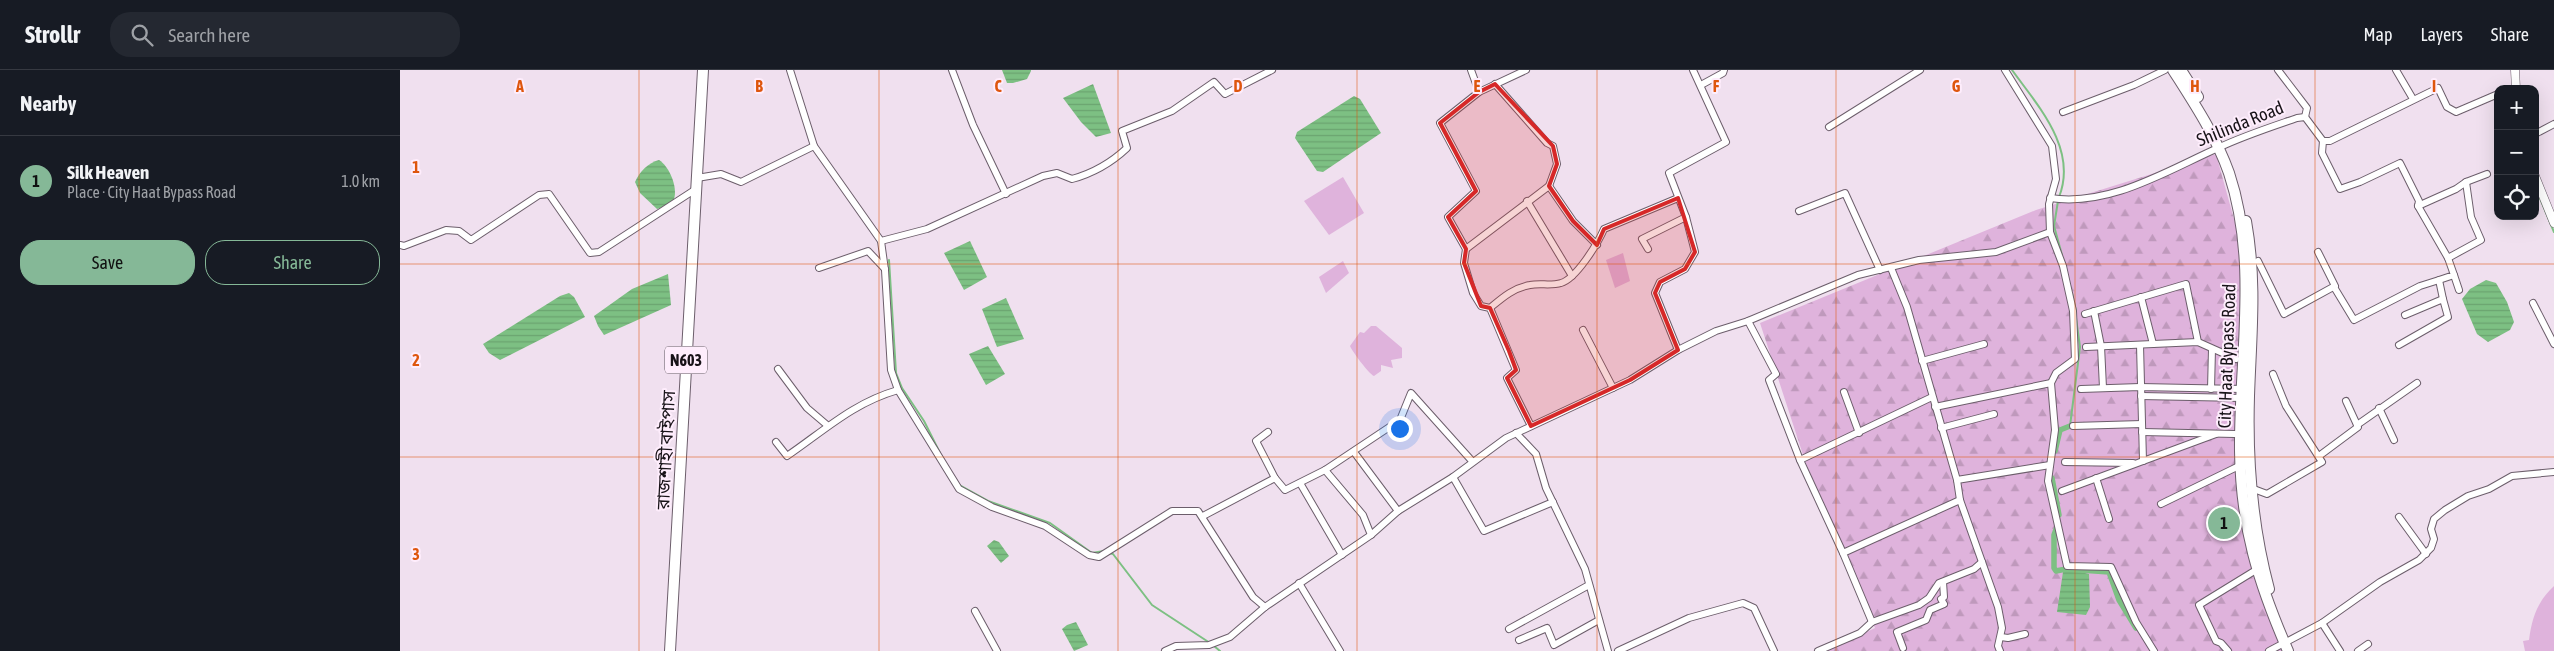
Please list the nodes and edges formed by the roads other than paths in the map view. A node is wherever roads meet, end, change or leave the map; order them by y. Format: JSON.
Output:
{"nodes":[{"id":1,"x":704,"y":70,"type":"edge"},
{"id":2,"x":790,"y":70,"type":"edge"},
{"id":3,"x":952,"y":70,"type":"edge"},
{"id":4,"x":1272,"y":70,"type":"edge"},
{"id":5,"x":1471,"y":70,"type":"edge"},
{"id":6,"x":1526,"y":70,"type":"edge"},
{"id":7,"x":1694,"y":70,"type":"edge"},
{"id":8,"x":1724,"y":70,"type":"edge"},
{"id":9,"x":1920,"y":70,"type":"edge"},
{"id":10,"x":2005,"y":70,"type":"edge"},
{"id":11,"x":2166,"y":70,"type":"edge"},
{"id":12,"x":2173,"y":70,"type":"edge"},
{"id":13,"x":2181,"y":70,"type":"edge"},
{"id":14,"x":2278,"y":70,"type":"edge"},
{"id":15,"x":2396,"y":70,"type":"edge"},
{"id":16,"x":2516,"y":70,"type":"edge"},
{"id":17,"x":1495,"y":84,"type":"junction"},
{"id":18,"x":1701,"y":85,"type":"junction"},
{"id":19,"x":2515,"y":85,"type":"edge"},
{"id":20,"x":1479,"y":92,"type":"junction"},
{"id":21,"x":2494,"y":96,"type":"edge"},
{"id":22,"x":2412,"y":99,"type":"junction"},
{"id":23,"x":2063,"y":112,"type":"dead end"},
{"id":24,"x":2305,"y":117,"type":"junction"},
{"id":25,"x":2554,"y":124,"type":"edge"},
{"id":26,"x":1829,"y":127,"type":"dead end"},
{"id":27,"x":2539,"y":132,"type":"edge"},
{"id":28,"x":2323,"y":141,"type":"junction"},
{"id":29,"x":814,"y":146,"type":"junction"},
{"id":30,"x":2221,"y":146,"type":"junction"},
{"id":31,"x":2487,"y":174,"type":"dead end"},
{"id":32,"x":697,"y":178,"type":"junction"},
{"id":33,"x":2466,"y":182,"type":"junction"},
{"id":34,"x":1549,"y":186,"type":"junction"},
{"id":35,"x":2539,"y":186,"type":"edge"},
{"id":36,"x":696,"y":189,"type":"junction"},
{"id":37,"x":1006,"y":194,"type":"junction"},
{"id":38,"x":1678,"y":198,"type":"junction"},
{"id":39,"x":2052,"y":199,"type":"junction"},
{"id":40,"x":1527,"y":201,"type":"junction"},
{"id":41,"x":2418,"y":206,"type":"junction"},
{"id":42,"x":1798,"y":212,"type":"dead end"},
{"id":43,"x":1686,"y":217,"type":"junction"},
{"id":44,"x":2554,"y":222,"type":"edge"},
{"id":45,"x":2050,"y":232,"type":"junction"},
{"id":46,"x":881,"y":241,"type":"junction"},
{"id":47,"x":400,"y":245,"type":"edge"},
{"id":48,"x":1597,"y":245,"type":"junction"},
{"id":49,"x":1466,"y":249,"type":"junction"},
{"id":50,"x":1648,"y":249,"type":"dead end"},
{"id":51,"x":2318,"y":252,"type":"dead end"},
{"id":52,"x":2448,"y":258,"type":"junction"},
{"id":53,"x":2258,"y":261,"type":"dead end"},
{"id":54,"x":819,"y":268,"type":"dead end"},
{"id":55,"x":1891,"y":268,"type":"junction"},
{"id":56,"x":885,"y":270,"type":"junction"},
{"id":57,"x":1880,"y":270,"type":"junction"},
{"id":58,"x":2454,"y":275,"type":"junction"},
{"id":59,"x":1572,"y":276,"type":"junction"},
{"id":60,"x":2439,"y":280,"type":"junction"},
{"id":61,"x":2334,"y":287,"type":"junction"},
{"id":62,"x":2459,"y":290,"type":"dead end"},
{"id":63,"x":2141,"y":297,"type":"junction"},
{"id":64,"x":2443,"y":299,"type":"junction"},
{"id":65,"x":2533,"y":303,"type":"dead end"},
{"id":66,"x":1490,"y":308,"type":"junction"},
{"id":67,"x":2094,"y":311,"type":"junction"},
{"id":68,"x":2085,"y":314,"type":"dead end"},
{"id":69,"x":2405,"y":315,"type":"dead end"},
{"id":70,"x":1748,"y":321,"type":"junction"},
{"id":71,"x":1583,"y":330,"type":"dead end"},
{"id":72,"x":2198,"y":342,"type":"junction"},
{"id":73,"x":1984,"y":344,"type":"dead end"},
{"id":74,"x":2153,"y":344,"type":"junction"},
{"id":75,"x":2554,"y":344,"type":"edge"},
{"id":76,"x":2140,"y":345,"type":"junction"},
{"id":77,"x":2399,"y":345,"type":"dead end"},
{"id":78,"x":2102,"y":346,"type":"junction"},
{"id":79,"x":2086,"y":347,"type":"dead end"},
{"id":80,"x":2212,"y":348,"type":"junction"},
{"id":81,"x":1678,"y":350,"type":"junction"},
{"id":82,"x":2236,"y":359,"type":"dead end"},
{"id":83,"x":1922,"y":361,"type":"junction"},
{"id":84,"x":778,"y":369,"type":"dead end"},
{"id":85,"x":2273,"y":374,"type":"dead end"},
{"id":86,"x":2051,"y":383,"type":"junction"},
{"id":87,"x":2417,"y":384,"type":"dead end"},
{"id":88,"x":2141,"y":387,"type":"junction"},
{"id":89,"x":1613,"y":388,"type":"junction"},
{"id":90,"x":2103,"y":388,"type":"junction"},
{"id":91,"x":2080,"y":389,"type":"dead end"},
{"id":92,"x":2211,"y":389,"type":"junction"},
{"id":93,"x":898,"y":390,"type":"junction"},
{"id":94,"x":1844,"y":392,"type":"dead end"},
{"id":95,"x":2242,"y":394,"type":"junction"},
{"id":96,"x":2141,"y":396,"type":"junction"},
{"id":97,"x":1932,"y":397,"type":"junction"},
{"id":98,"x":2346,"y":401,"type":"dead end"},
{"id":99,"x":1935,"y":408,"type":"junction"},
{"id":100,"x":2379,"y":408,"type":"junction"},
{"id":101,"x":1994,"y":414,"type":"dead end"},
{"id":102,"x":2142,"y":424,"type":"junction"},
{"id":103,"x":827,"y":425,"type":"junction"},
{"id":104,"x":2357,"y":425,"type":"junction"},
{"id":105,"x":1531,"y":426,"type":"junction"},
{"id":106,"x":2073,"y":426,"type":"dead end"},
{"id":107,"x":1942,"y":428,"type":"junction"},
{"id":108,"x":1268,"y":432,"type":"dead end"},
{"id":109,"x":1859,"y":432,"type":"junction"},
{"id":110,"x":2142,"y":432,"type":"junction"},
{"id":111,"x":1516,"y":433,"type":"junction"},
{"id":112,"x":2216,"y":434,"type":"junction"},
{"id":113,"x":2235,"y":434,"type":"dead end"},
{"id":114,"x":2394,"y":440,"type":"dead end"},
{"id":115,"x":776,"y":442,"type":"dead end"},
{"id":116,"x":1354,"y":452,"type":"junction"},
{"id":117,"x":2318,"y":456,"type":"junction"},
{"id":118,"x":1472,"y":460,"type":"junction"},
{"id":119,"x":1800,"y":460,"type":"junction"},
{"id":120,"x":2065,"y":462,"type":"dead end"},
{"id":121,"x":2140,"y":462,"type":"junction"},
{"id":122,"x":2050,"y":465,"type":"junction"},
{"id":123,"x":2241,"y":465,"type":"junction"},
{"id":124,"x":1326,"y":470,"type":"junction"},
{"id":125,"x":2554,"y":472,"type":"edge"},
{"id":126,"x":1453,"y":477,"type":"junction"},
{"id":127,"x":1275,"y":478,"type":"junction"},
{"id":128,"x":2096,"y":478,"type":"junction"},
{"id":129,"x":1957,"y":480,"type":"junction"},
{"id":130,"x":1300,"y":482,"type":"junction"},
{"id":131,"x":2251,"y":488,"type":"junction"},
{"id":132,"x":2062,"y":491,"type":"dead end"},
{"id":133,"x":1960,"y":500,"type":"junction"},
{"id":134,"x":1553,"y":502,"type":"junction"},
{"id":135,"x":2161,"y":504,"type":"dead end"},
{"id":136,"x":1398,"y":511,"type":"junction"},
{"id":137,"x":1203,"y":516,"type":"junction"},
{"id":138,"x":2399,"y":517,"type":"dead end"},
{"id":139,"x":2110,"y":520,"type":"dead end"},
{"id":140,"x":1371,"y":536,"type":"junction"},
{"id":141,"x":1843,"y":553,"type":"junction"},
{"id":142,"x":2426,"y":554,"type":"junction"},
{"id":143,"x":1342,"y":555,"type":"junction"},
{"id":144,"x":1982,"y":562,"type":"junction"},
{"id":145,"x":2256,"y":570,"type":"junction"},
{"id":146,"x":1943,"y":582,"type":"junction"},
{"id":147,"x":1299,"y":583,"type":"junction"},
{"id":148,"x":1590,"y":585,"type":"junction"},
{"id":149,"x":1265,"y":607,"type":"junction"},
{"id":150,"x":975,"y":611,"type":"dead end"},
{"id":151,"x":1599,"y":620,"type":"junction"},
{"id":152,"x":1872,"y":622,"type":"junction"},
{"id":153,"x":2322,"y":622,"type":"junction"},
{"id":154,"x":1509,"y":629,"type":"dead end"},
{"id":155,"x":2025,"y":634,"type":"dead end"},
{"id":156,"x":2002,"y":637,"type":"junction"},
{"id":157,"x":1519,"y":640,"type":"dead end"},
{"id":158,"x":2287,"y":644,"type":"edge"},
{"id":159,"x":2368,"y":644,"type":"dead end"},
{"id":160,"x":1903,"y":648,"type":"dead end"},
{"id":161,"x":670,"y":651,"type":"edge"},
{"id":162,"x":997,"y":651,"type":"edge"},
{"id":163,"x":1165,"y":651,"type":"edge"},
{"id":164,"x":1340,"y":651,"type":"edge"},
{"id":165,"x":1608,"y":651,"type":"edge"},
{"id":166,"x":1618,"y":651,"type":"edge"},
{"id":167,"x":1774,"y":651,"type":"edge"},
{"id":168,"x":1818,"y":651,"type":"edge"},
{"id":169,"x":2000,"y":651,"type":"edge"},
{"id":170,"x":2154,"y":651,"type":"edge"},
{"id":171,"x":2228,"y":651,"type":"edge"},
{"id":172,"x":2269,"y":651,"type":"edge"},
{"id":173,"x":2296,"y":651,"type":"edge"},
{"id":174,"x":2340,"y":651,"type":"edge"},
{"id":175,"x":2358,"y":651,"type":"edge"}],
"edges":[{"from":1,"to":32,"type":"main road","name":"রাজশাহী বাইপাস","number":"N603"},
{"from":2,"to":29,"type":"street"},
{"from":3,"to":37,"type":"street"},
{"from":4,"to":37,"type":"street"},
{"from":5,"to":20,"type":"street"},
{"from":6,"to":17,"type":"street"},
{"from":7,"to":18,"type":"street"},
{"from":8,"to":18,"type":"street"},
{"from":9,"to":26,"type":"street"},
{"from":10,"to":39,"type":"street"},
{"from":11,"to":23,"type":"street"},
{"from":12,"to":30,"type":"main road","name":"City Haat Bypass Road"},
{"from":13,"to":30,"type":"main road","name":"City Haat Bypass Road"},
{"from":14,"to":24,"type":"street"},
{"from":15,"to":22,"type":"street"},
{"from":16,"to":19,"type":"street"},
{"from":17,"to":20,"type":"street"},
{"from":17,"to":34,"type":"street"},
{"from":18,"to":38,"type":"street"},
{"from":20,"to":49,"type":"street"},
{"from":21,"to":22,"type":"street"},
{"from":22,"to":28,"type":"street"},
{"from":24,"to":28,"type":"street","name":"Shilinda Road"},
{"from":24,"to":30,"type":"street","name":"Shilinda Road"},
{"from":25,"to":27,"type":"street"},
{"from":28,"to":41,"type":"street"},
{"from":29,"to":32,"type":"street"},
{"from":29,"to":46,"type":"street"},
{"from":30,"to":39,"type":"street","name":"Shilinda Road"},
{"from":30,"to":95,"type":"main road","name":"City Haat Bypass Road"},
{"from":30,"to":131,"type":"main road","name":"City Haat Bypass Road"},
{"from":31,"to":33,"type":"street"},
{"from":32,"to":36,"type":"main road","name":"রাজশাহী বাইপাস","number":"N603"},
{"from":33,"to":41,"type":"street"},
{"from":33,"to":52,"type":"street"},
{"from":34,"to":40,"type":"street"},
{"from":34,"to":48,"type":"street"},
{"from":35,"to":44,"type":"street"},
{"from":36,"to":47,"type":"street"},
{"from":36,"to":161,"type":"main road","name":"রাজশাহী বাইপাস","number":"N603"},
{"from":37,"to":46,"type":"street"},
{"from":38,"to":43,"type":"street"},
{"from":38,"to":48,"type":"street"},
{"from":39,"to":45,"type":"street"},
{"from":40,"to":49,"type":"street"},
{"from":40,"to":59,"type":"street"},
{"from":41,"to":52,"type":"street"},
{"from":42,"to":57,"type":"street"},
{"from":43,"to":50,"type":"street"},
{"from":43,"to":81,"type":"street"},
{"from":45,"to":55,"type":"street"},
{"from":45,"to":86,"type":"street"},
{"from":46,"to":56,"type":"street"},
{"from":48,"to":59,"type":"street"},
{"from":49,"to":66,"type":"street"},
{"from":51,"to":61,"type":"street"},
{"from":52,"to":58,"type":"street"},
{"from":53,"to":61,"type":"street"},
{"from":54,"to":56,"type":"street"},
{"from":55,"to":57,"type":"street"},
{"from":55,"to":83,"type":"street"},
{"from":56,"to":93,"type":"street"},
{"from":57,"to":70,"type":"street"},
{"from":58,"to":60,"type":"street"},
{"from":58,"to":62,"type":"street"},
{"from":59,"to":66,"type":"street"},
{"from":60,"to":61,"type":"street"},
{"from":60,"to":64,"type":"street"},
{"from":63,"to":67,"type":"street"},
{"from":63,"to":72,"type":"street"},
{"from":63,"to":74,"type":"street"},
{"from":64,"to":69,"type":"street"},
{"from":64,"to":77,"type":"street"},
{"from":65,"to":75,"type":"street"},
{"from":66,"to":105,"type":"street"},
{"from":67,"to":68,"type":"street"},
{"from":67,"to":78,"type":"street"},
{"from":70,"to":81,"type":"street"},
{"from":70,"to":119,"type":"street"},
{"from":71,"to":89,"type":"street"},
{"from":72,"to":74,"type":"street"},
{"from":72,"to":80,"type":"street"},
{"from":73,"to":83,"type":"street"},
{"from":74,"to":76,"type":"street"},
{"from":76,"to":78,"type":"street"},
{"from":76,"to":88,"type":"street"},
{"from":78,"to":79,"type":"street"},
{"from":78,"to":90,"type":"street"},
{"from":80,"to":82,"type":"street"},
{"from":80,"to":92,"type":"street"},
{"from":81,"to":89,"type":"street"},
{"from":83,"to":97,"type":"street"},
{"from":84,"to":103,"type":"street"},
{"from":85,"to":117,"type":"street"},
{"from":86,"to":99,"type":"street"},
{"from":86,"to":122,"type":"street"},
{"from":87,"to":100,"type":"street"},
{"from":88,"to":90,"type":"street"},
{"from":88,"to":92,"type":"street"},
{"from":88,"to":96,"type":"street"},
{"from":89,"to":105,"type":"street"},
{"from":90,"to":91,"type":"street"},
{"from":92,"to":95,"type":"street"},
{"from":93,"to":103,"type":"street"},
{"from":93,"to":137,"type":"street"},
{"from":94,"to":109,"type":"street"},
{"from":95,"to":96,"type":"street"},
{"from":95,"to":123,"type":"main road","name":"City Haat Bypass Road"},
{"from":96,"to":102,"type":"street"},
{"from":97,"to":99,"type":"street"},
{"from":97,"to":109,"type":"street"},
{"from":98,"to":104,"type":"street"},
{"from":99,"to":107,"type":"street"},
{"from":100,"to":104,"type":"street"},
{"from":100,"to":114,"type":"street"},
{"from":101,"to":107,"type":"street"},
{"from":102,"to":106,"type":"street"},
{"from":102,"to":110,"type":"street"},
{"from":103,"to":115,"type":"street"},
{"from":104,"to":117,"type":"street"},
{"from":105,"to":111,"type":"street"},
{"from":107,"to":129,"type":"street"},
{"from":108,"to":127,"type":"street"},
{"from":109,"to":119,"type":"street"},
{"from":110,"to":112,"type":"street"},
{"from":110,"to":121,"type":"street"},
{"from":111,"to":118,"type":"street"},
{"from":111,"to":134,"type":"street"},
{"from":112,"to":113,"type":"street"},
{"from":112,"to":121,"type":"street"},
{"from":116,"to":118,"type":"street"},
{"from":116,"to":124,"type":"street"},
{"from":116,"to":136,"type":"street"},
{"from":117,"to":131,"type":"street"},
{"from":118,"to":126,"type":"street"},
{"from":119,"to":141,"type":"street"},
{"from":120,"to":121,"type":"street"},
{"from":121,"to":128,"type":"street"},
{"from":122,"to":129,"type":"street"},
{"from":122,"to":170,"type":"street"},
{"from":123,"to":135,"type":"street"},
{"from":123,"to":145,"type":"main road","name":"City Haat Bypass Road"},
{"from":124,"to":130,"type":"street"},
{"from":124,"to":140,"type":"street"},
{"from":125,"to":142,"type":"street"},
{"from":126,"to":134,"type":"street"},
{"from":126,"to":136,"type":"street"},
{"from":127,"to":130,"type":"street"},
{"from":127,"to":137,"type":"street"},
{"from":128,"to":132,"type":"street"},
{"from":128,"to":139,"type":"street"},
{"from":129,"to":133,"type":"street"},
{"from":130,"to":143,"type":"street"},
{"from":131,"to":158,"type":"main road","name":"City Haat Bypass Road"},
{"from":133,"to":141,"type":"street"},
{"from":133,"to":144,"type":"street"},
{"from":134,"to":148,"type":"street"},
{"from":136,"to":140,"type":"street"},
{"from":137,"to":149,"type":"street"},
{"from":138,"to":142,"type":"street"},
{"from":140,"to":143,"type":"street"},
{"from":141,"to":152,"type":"street"},
{"from":142,"to":153,"type":"street"},
{"from":143,"to":147,"type":"street"},
{"from":144,"to":146,"type":"street"},
{"from":144,"to":156,"type":"street"},
{"from":145,"to":158,"type":"main road","name":"City Haat Bypass Road"},
{"from":145,"to":171,"type":"street"},
{"from":146,"to":152,"type":"street"},
{"from":146,"to":160,"type":"street"},
{"from":147,"to":149,"type":"street"},
{"from":147,"to":164,"type":"street"},
{"from":148,"to":151,"type":"street"},
{"from":148,"to":154,"type":"street"},
{"from":149,"to":163,"type":"street"},
{"from":150,"to":162,"type":"street"},
{"from":151,"to":157,"type":"street"},
{"from":151,"to":165,"type":"street"},
{"from":152,"to":168,"type":"street"},
{"from":153,"to":158,"type":"street"},
{"from":153,"to":174,"type":"street"},
{"from":155,"to":156,"type":"street"},
{"from":156,"to":169,"type":"street"},
{"from":158,"to":172,"type":"street"},
{"from":158,"to":173,"type":"main road","name":"City Haat Bypass Road"},
{"from":159,"to":175,"type":"street"},
{"from":166,"to":167,"type":"street"}]}
